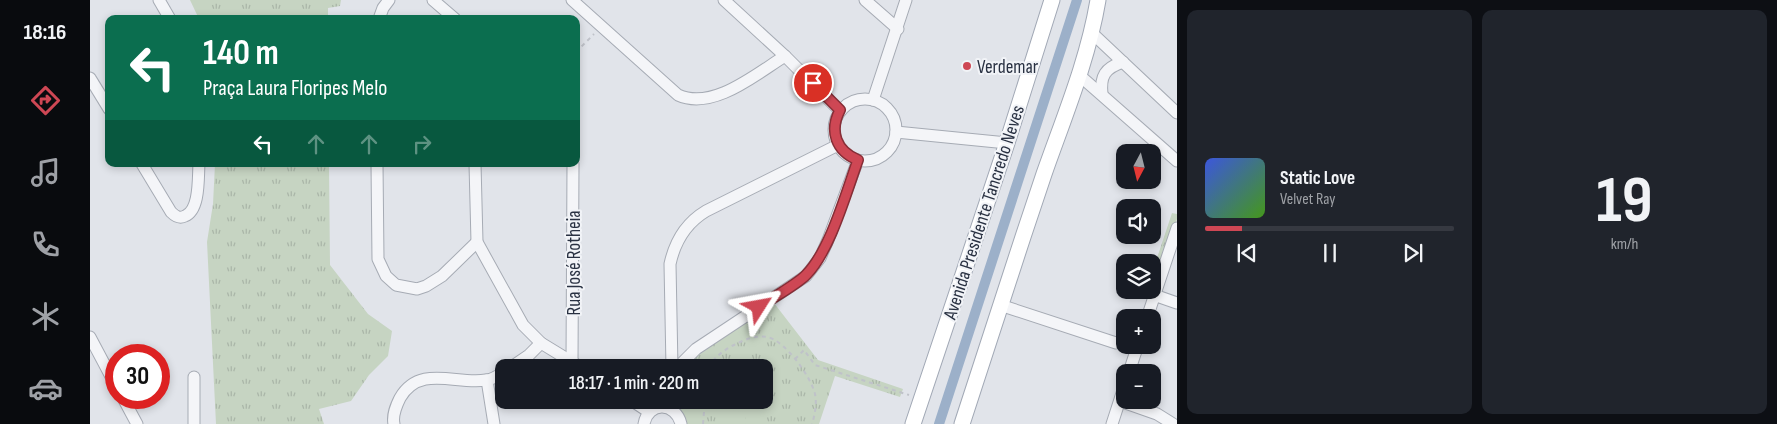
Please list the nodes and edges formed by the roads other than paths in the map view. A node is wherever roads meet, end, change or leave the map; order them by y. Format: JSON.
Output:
{"nodes":[{"id":1,"x":159,"y":0,"type":"edge"},
{"id":2,"x":389,"y":0,"type":"edge"},
{"id":3,"x":433,"y":0,"type":"edge"},
{"id":4,"x":572,"y":0,"type":"edge"},
{"id":5,"x":724,"y":0,"type":"edge"},
{"id":6,"x":866,"y":0,"type":"edge"},
{"id":7,"x":906,"y":0,"type":"edge"},
{"id":8,"x":1052,"y":0,"type":"edge"},
{"id":9,"x":1098,"y":0,"type":"edge"},
{"id":10,"x":168,"y":15,"type":"edge"},
{"id":11,"x":380,"y":15,"type":"edge"},
{"id":12,"x":450,"y":15,"type":"edge"},
{"id":13,"x":898,"y":29,"type":"junction"},
{"id":14,"x":1092,"y":33,"type":"junction"},
{"id":15,"x":785,"y":56,"type":"junction"},
{"id":16,"x":1123,"y":62,"type":"junction"},
{"id":17,"x":1079,"y":75,"type":"junction"},
{"id":18,"x":90,"y":78,"type":"edge"},
{"id":19,"x":1102,"y":94,"type":"junction"},
{"id":20,"x":874,"y":100,"type":"junction"},
{"id":21,"x":105,"y":102,"type":"edge"},
{"id":22,"x":840,"y":110,"type":"junction"},
{"id":23,"x":1177,"y":113,"type":"edge"},
{"id":24,"x":896,"y":132,"type":"junction"},
{"id":25,"x":1007,"y":143,"type":"junction"},
{"id":26,"x":838,"y":145,"type":"junction"},
{"id":27,"x":858,"y":160,"type":"junction"},
{"id":28,"x":1177,"y":162,"type":"edge"},
{"id":29,"x":144,"y":167,"type":"edge"},
{"id":30,"x":199,"y":167,"type":"edge"},
{"id":31,"x":377,"y":167,"type":"edge"},
{"id":32,"x":475,"y":167,"type":"edge"},
{"id":33,"x":573,"y":167,"type":"edge"},
{"id":34,"x":1177,"y":228,"type":"edge"},
{"id":35,"x":477,"y":242,"type":"junction"},
{"id":36,"x":1161,"y":274,"type":"edge"},
{"id":37,"x":1161,"y":297,"type":"edge"},
{"id":38,"x":1177,"y":304,"type":"edge"},
{"id":39,"x":1000,"y":305,"type":"junction"},
{"id":40,"x":671,"y":336,"type":"junction"},
{"id":41,"x":90,"y":337,"type":"edge"},
{"id":42,"x":541,"y":343,"type":"junction"},
{"id":43,"x":1116,"y":343,"type":"dead end"},
{"id":44,"x":696,"y":349,"type":"junction"},
{"id":45,"x":523,"y":359,"type":"edge"},
{"id":46,"x":568,"y":359,"type":"edge"},
{"id":47,"x":577,"y":359,"type":"edge"},
{"id":48,"x":672,"y":359,"type":"edge"},
{"id":49,"x":686,"y":359,"type":"edge"},
{"id":50,"x":105,"y":365,"type":"edge"},
{"id":51,"x":495,"y":376,"type":"edge"},
{"id":52,"x":194,"y":378,"type":"dead end"},
{"id":53,"x":487,"y":380,"type":"junction"},
{"id":54,"x":129,"y":409,"type":"edge"},
{"id":55,"x":644,"y":409,"type":"edge"},
{"id":56,"x":655,"y":409,"type":"edge"},
{"id":57,"x":671,"y":409,"type":"edge"},
{"id":58,"x":1117,"y":409,"type":"edge"},
{"id":59,"x":1143,"y":409,"type":"edge"},
{"id":60,"x":649,"y":412,"type":"junction"},
{"id":61,"x":137,"y":424,"type":"edge"},
{"id":62,"x":194,"y":424,"type":"edge"},
{"id":63,"x":394,"y":424,"type":"edge"},
{"id":64,"x":494,"y":424,"type":"edge"},
{"id":65,"x":644,"y":424,"type":"edge"},
{"id":66,"x":681,"y":424,"type":"edge"},
{"id":67,"x":913,"y":424,"type":"edge"},
{"id":68,"x":962,"y":424,"type":"edge"},
{"id":69,"x":1112,"y":424,"type":"edge"},
{"id":70,"x":1173,"y":424,"type":"edge"}],
"edges":[{"from":1,"to":10,"type":"street"},
{"from":2,"to":11,"type":"street"},
{"from":3,"to":12,"type":"street"},
{"from":4,"to":15,"type":"street"},
{"from":5,"to":15,"type":"street"},
{"from":6,"to":13,"type":"street"},
{"from":7,"to":13,"type":"street"},
{"from":8,"to":25,"type":"main road","name":"Avenida Presidente Tancredo Neves"},
{"from":9,"to":14,"type":"main road"},
{"from":13,"to":20,"type":"street"},
{"from":14,"to":16,"type":"street"},
{"from":14,"to":17,"type":"main road"},
{"from":15,"to":22,"type":"street"},
{"from":16,"to":19,"type":"street"},
{"from":16,"to":23,"type":"street"},
{"from":17,"to":19,"type":"street"},
{"from":17,"to":39,"type":"main road"},
{"from":18,"to":21,"type":"street"},
{"from":19,"to":28,"type":"street"},
{"from":20,"to":22,"type":"street"},
{"from":20,"to":24,"type":"street"},
{"from":22,"to":26,"type":"street"},
{"from":24,"to":25,"type":"street"},
{"from":24,"to":27,"type":"street"},
{"from":25,"to":67,"type":"main road","name":"Avenida Presidente Tancredo Neves"},
{"from":26,"to":27,"type":"street"},
{"from":26,"to":40,"type":"street"},
{"from":27,"to":44,"type":"street"},
{"from":29,"to":30,"type":"street"},
{"from":31,"to":35,"type":"street"},
{"from":32,"to":35,"type":"street"},
{"from":33,"to":47,"type":"street","name":"Rua José Rotheia"},
{"from":34,"to":36,"type":"street"},
{"from":35,"to":42,"type":"street"},
{"from":37,"to":38,"type":"street"},
{"from":39,"to":43,"type":"street"},
{"from":39,"to":68,"type":"main road"},
{"from":40,"to":44,"type":"street"},
{"from":40,"to":48,"type":"street"},
{"from":41,"to":50,"type":"street"},
{"from":42,"to":45,"type":"street"},
{"from":42,"to":46,"type":"street"},
{"from":44,"to":49,"type":"street"},
{"from":51,"to":53,"type":"street"},
{"from":52,"to":62,"type":"street"},
{"from":53,"to":63,"type":"street"},
{"from":53,"to":64,"type":"street"},
{"from":54,"to":61,"type":"street"},
{"from":55,"to":60,"type":"street"},
{"from":56,"to":60,"type":"street"},
{"from":57,"to":66,"type":"street"},
{"from":58,"to":69,"type":"street"},
{"from":59,"to":70,"type":"street"},
{"from":60,"to":65,"type":"street"}]}
